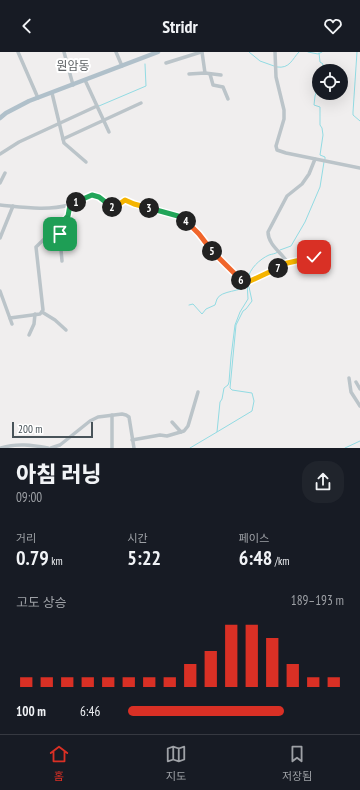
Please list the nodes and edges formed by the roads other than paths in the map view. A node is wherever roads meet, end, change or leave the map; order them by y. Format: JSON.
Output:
{"nodes":[{"id":1,"x":18,"y":52,"type":"edge"},
{"id":2,"x":64,"y":52,"type":"edge"},
{"id":3,"x":116,"y":52,"type":"edge"},
{"id":4,"x":158,"y":52,"type":"edge"},
{"id":5,"x":202,"y":52,"type":"edge"},
{"id":6,"x":275,"y":52,"type":"edge"},
{"id":7,"x":166,"y":63,"type":"dead end"},
{"id":8,"x":122,"y":66,"type":"junction"},
{"id":9,"x":205,"y":73,"type":"junction"},
{"id":10,"x":189,"y":74,"type":"dead end"},
{"id":11,"x":210,"y":74,"type":"junction"},
{"id":12,"x":221,"y":75,"type":"dead end"},
{"id":13,"x":85,"y":80,"type":"junction"},
{"id":14,"x":73,"y":85,"type":"junction"},
{"id":15,"x":52,"y":93,"type":"junction"},
{"id":16,"x":38,"y":98,"type":"junction"},
{"id":17,"x":228,"y":99,"type":"dead end"},
{"id":18,"x":141,"y":103,"type":"dead end"},
{"id":19,"x":97,"y":106,"type":"junction"},
{"id":20,"x":0,"y":118,"type":"edge"},
{"id":21,"x":104,"y":120,"type":"junction"},
{"id":22,"x":59,"y":123,"type":"junction"},
{"id":23,"x":109,"y":132,"type":"dead end"},
{"id":24,"x":63,"y":139,"type":"junction"},
{"id":25,"x":0,"y":154,"type":"edge"},
{"id":26,"x":315,"y":159,"type":"junction"},
{"id":27,"x":86,"y":162,"type":"dead end"},
{"id":28,"x":360,"y":168,"type":"edge"},
{"id":29,"x":5,"y":174,"type":"dead end"},
{"id":30,"x":0,"y":181,"type":"edge"},
{"id":31,"x":0,"y":204,"type":"edge"},
{"id":32,"x":70,"y":205,"type":"junction"},
{"id":33,"x":13,"y":206,"type":"junction"},
{"id":34,"x":59,"y":226,"type":"junction"},
{"id":35,"x":0,"y":238,"type":"edge"},
{"id":36,"x":314,"y":257,"type":"dead end"},
{"id":37,"x":62,"y":261,"type":"dead end"},
{"id":38,"x":288,"y":263,"type":"junction"},
{"id":39,"x":0,"y":291,"type":"edge"},
{"id":40,"x":42,"y":312,"type":"junction"},
{"id":41,"x":34,"y":314,"type":"junction"},
{"id":42,"x":10,"y":318,"type":"junction"},
{"id":43,"x":12,"y":324,"type":"dead end"},
{"id":44,"x":66,"y":330,"type":"dead end"},
{"id":45,"x":29,"y":335,"type":"dead end"},
{"id":46,"x":349,"y":378,"type":"dead end"},
{"id":47,"x":356,"y":382,"type":"dead end"},
{"id":48,"x":360,"y":389,"type":"edge"},
{"id":49,"x":198,"y":392,"type":"dead end"},
{"id":50,"x":360,"y":406,"type":"edge"},
{"id":51,"x":112,"y":415,"type":"junction"},
{"id":52,"x":172,"y":422,"type":"dead end"},
{"id":53,"x":181,"y":432,"type":"junction"},
{"id":54,"x":132,"y":440,"type":"junction"},
{"id":55,"x":1,"y":448,"type":"edge"},
{"id":56,"x":50,"y":448,"type":"edge"},
{"id":57,"x":112,"y":448,"type":"edge"},
{"id":58,"x":134,"y":448,"type":"edge"}],
"edges":[{"from":1,"to":16,"type":"street"},
{"from":2,"to":14,"type":"street"},
{"from":3,"to":8,"type":"street"},
{"from":4,"to":8,"type":"main road"},
{"from":5,"to":7,"type":"street"},
{"from":5,"to":9,"type":"street"},
{"from":6,"to":26,"type":"street"},
{"from":8,"to":13,"type":"main road"},
{"from":9,"to":10,"type":"street"},
{"from":9,"to":11,"type":"street"},
{"from":11,"to":12,"type":"street"},
{"from":11,"to":17,"type":"street"},
{"from":13,"to":14,"type":"main road"},
{"from":13,"to":19,"type":"street"},
{"from":14,"to":15,"type":"main road"},
{"from":15,"to":16,"type":"main road"},
{"from":15,"to":22,"type":"street"},
{"from":16,"to":20,"type":"main road"},
{"from":18,"to":21,"type":"street"},
{"from":19,"to":21,"type":"street"},
{"from":19,"to":22,"type":"street"},
{"from":21,"to":23,"type":"street"},
{"from":21,"to":24,"type":"street"},
{"from":22,"to":24,"type":"street"},
{"from":22,"to":25,"type":"street"},
{"from":24,"to":27,"type":"street"},
{"from":26,"to":28,"type":"street"},
{"from":26,"to":38,"type":"street"},
{"from":29,"to":30,"type":"street"},
{"from":31,"to":33,"type":"street"},
{"from":32,"to":33,"type":"street"},
{"from":32,"to":34,"type":"street"},
{"from":32,"to":38,"type":"street"},
{"from":33,"to":35,"type":"street"},
{"from":34,"to":37,"type":"street"},
{"from":34,"to":40,"type":"street"},
{"from":36,"to":38,"type":"street"},
{"from":39,"to":42,"type":"street"},
{"from":40,"to":41,"type":"street"},
{"from":40,"to":44,"type":"street"},
{"from":41,"to":42,"type":"street"},
{"from":41,"to":45,"type":"street"},
{"from":42,"to":43,"type":"street"},
{"from":46,"to":50,"type":"street"},
{"from":47,"to":48,"type":"street"},
{"from":49,"to":53,"type":"street"},
{"from":51,"to":54,"type":"street"},
{"from":51,"to":56,"type":"street"},
{"from":51,"to":57,"type":"street"},
{"from":52,"to":53,"type":"street"},
{"from":53,"to":54,"type":"street"},
{"from":54,"to":58,"type":"street"},
{"from":55,"to":56,"type":"street"}]}
